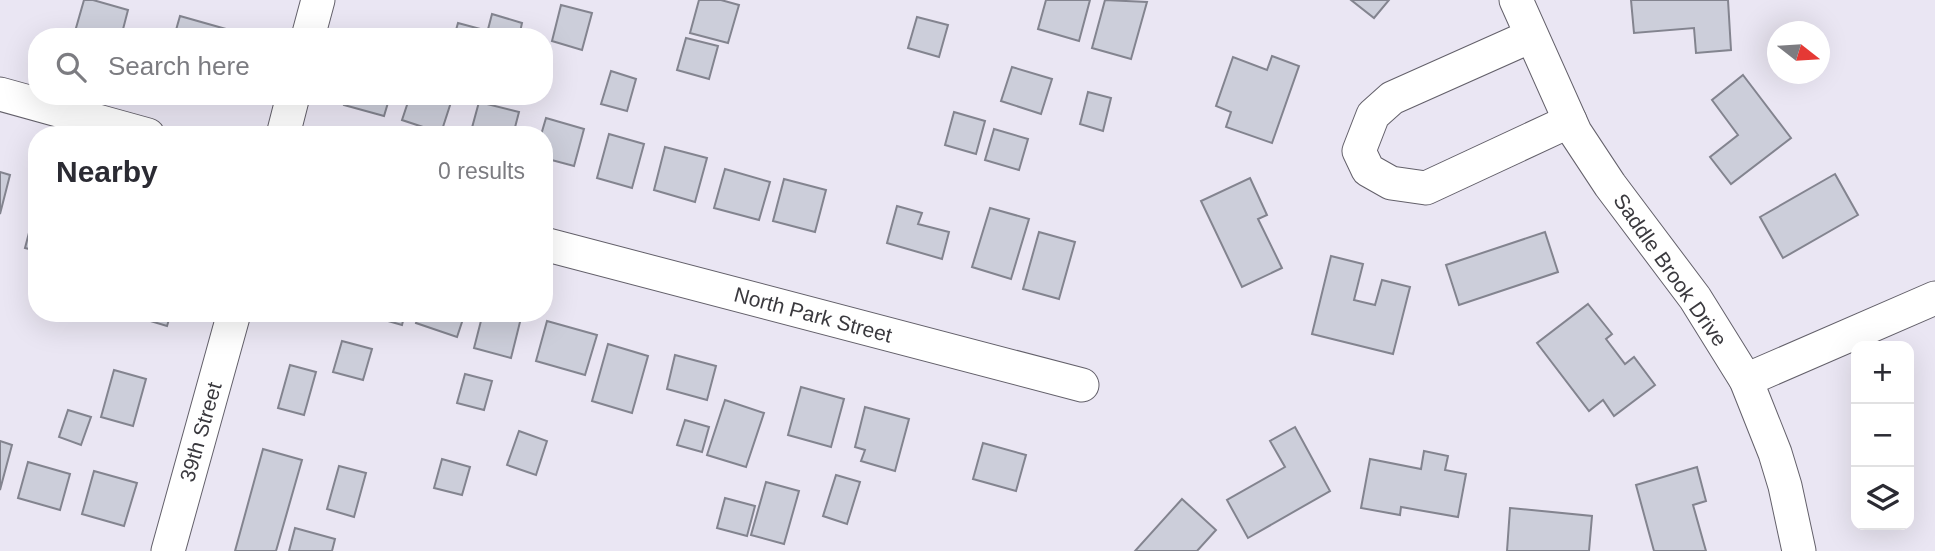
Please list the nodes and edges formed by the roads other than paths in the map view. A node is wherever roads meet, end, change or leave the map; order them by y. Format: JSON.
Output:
{"nodes":[{"id":1,"x":318,"y":0,"type":"edge"},
{"id":2,"x":1516,"y":0,"type":"edge"},
{"id":3,"x":311,"y":28,"type":"edge"},
{"id":4,"x":1531,"y":36,"type":"junction"},
{"id":5,"x":0,"y":94,"type":"edge"},
{"id":6,"x":28,"y":102,"type":"edge"},
{"id":7,"x":40,"y":105,"type":"edge"},
{"id":8,"x":291,"y":105,"type":"edge"},
{"id":9,"x":1570,"y":121,"type":"junction"},
{"id":10,"x":116,"y":126,"type":"edge"},
{"id":11,"x":285,"y":126,"type":"edge"},
{"id":12,"x":553,"y":246,"type":"edge"},
{"id":13,"x":1935,"y":298,"type":"edge"},
{"id":14,"x":232,"y":322,"type":"edge"},
{"id":15,"x":1746,"y":380,"type":"junction"},
{"id":16,"x":1082,"y":385,"type":"dead end"},
{"id":17,"x":168,"y":551,"type":"edge"},
{"id":18,"x":1799,"y":551,"type":"edge"}],
"edges":[{"from":1,"to":3,"type":"street"},
{"from":2,"to":4,"type":"street","name":"Saddle Brook Drive"},
{"from":4,"to":9,"type":"street","name":"Saddle Brook Drive"},
{"from":4,"to":9,"type":"street"},
{"from":5,"to":6,"type":"street"},
{"from":7,"to":10,"type":"street"},
{"from":8,"to":11,"type":"street"},
{"from":9,"to":15,"type":"street","name":"Saddle Brook Drive"},
{"from":12,"to":16,"type":"street","name":"North Park Street"},
{"from":13,"to":15,"type":"street"},
{"from":14,"to":17,"type":"street","name":"39th Street"},
{"from":15,"to":18,"type":"street","name":"Saddle Brook Drive"}]}
